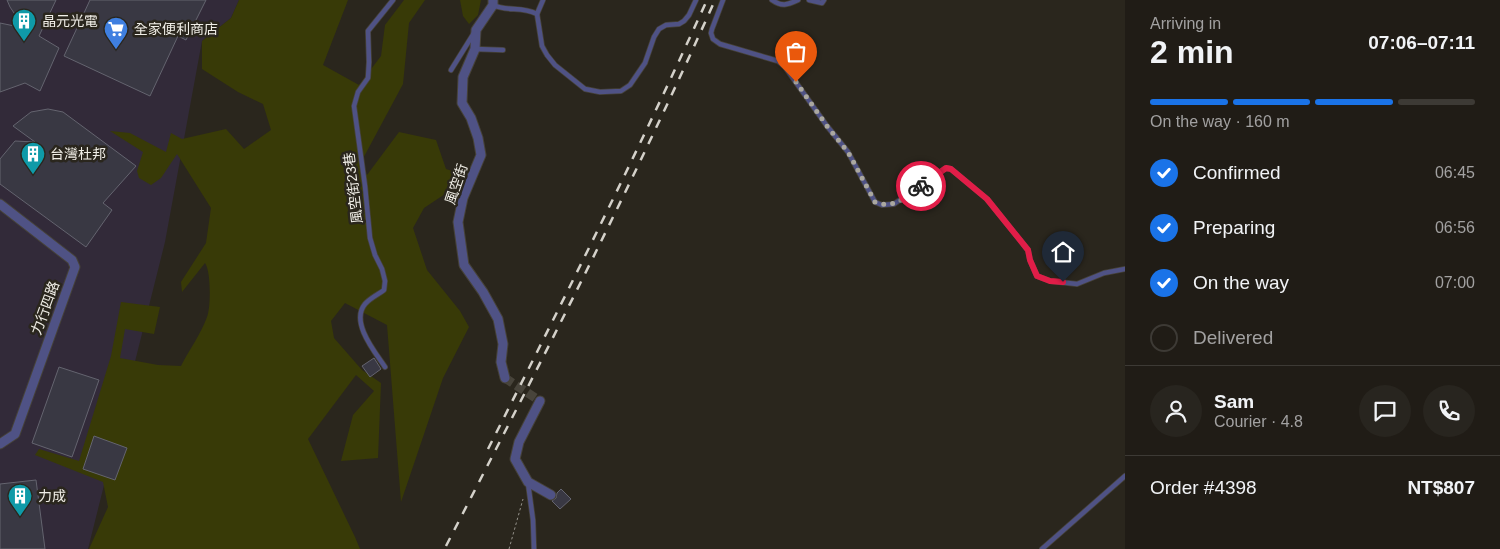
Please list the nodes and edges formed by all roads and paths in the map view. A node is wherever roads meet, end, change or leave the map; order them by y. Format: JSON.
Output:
{"nodes":[{"id":1,"x":394,"y":0,"type":"edge"},
{"id":2,"x":542,"y":0,"type":"edge"},
{"id":3,"x":696,"y":0,"type":"edge"},
{"id":4,"x":723,"y":0,"type":"edge"},
{"id":5,"x":772,"y":0,"type":"edge"},
{"id":6,"x":798,"y":0,"type":"edge"},
{"id":7,"x":809,"y":0,"type":"edge"},
{"id":8,"x":824,"y":0,"type":"edge"},
{"id":9,"x":493,"y":3,"type":"edge"},
{"id":10,"x":537,"y":14,"type":"junction"},
{"id":11,"x":476,"y":30,"type":"junction"},
{"id":12,"x":475,"y":49,"type":"junction"},
{"id":13,"x":503,"y":50,"type":"dead end"},
{"id":14,"x":451,"y":70,"type":"dead end"},
{"id":15,"x":0,"y":204,"type":"edge"},
{"id":16,"x":1125,"y":269,"type":"edge"},
{"id":17,"x":385,"y":367,"type":"dead end"},
{"id":18,"x":505,"y":378,"type":"dead end"},
{"id":19,"x":540,"y":401,"type":"dead end"},
{"id":20,"x":0,"y":444,"type":"edge"},
{"id":21,"x":1125,"y":476,"type":"edge"},
{"id":22,"x":528,"y":482,"type":"junction"},
{"id":23,"x":551,"y":495,"type":"dead end"},
{"id":24,"x":523,"y":498,"type":"dead end"},
{"id":25,"x":509,"y":549,"type":"edge"},
{"id":26,"x":534,"y":549,"type":"edge"},
{"id":27,"x":1042,"y":549,"type":"edge"}],
"edges":[{"from":1,"to":17,"type":"lane","name":"風空街23巷"},
{"from":2,"to":10,"type":"lane"},
{"from":3,"to":10,"type":"lane"},
{"from":4,"to":16,"type":"lane"},
{"from":5,"to":6,"type":"lane"},
{"from":7,"to":8,"type":"lane"},
{"from":9,"to":10,"type":"lane"},
{"from":9,"to":11,"type":"street"},
{"from":11,"to":12,"type":"street","name":"風空街"},
{"from":11,"to":14,"type":"lane"},
{"from":12,"to":13,"type":"lane"},
{"from":12,"to":18,"type":"street","name":"風空街"},
{"from":15,"to":20,"type":"street","name":"力行四路"},
{"from":19,"to":22,"type":"street"},
{"from":21,"to":27,"type":"lane"},
{"from":22,"to":23,"type":"street"},
{"from":22,"to":26,"type":"lane"},
{"from":24,"to":25,"type":"path"}]}
